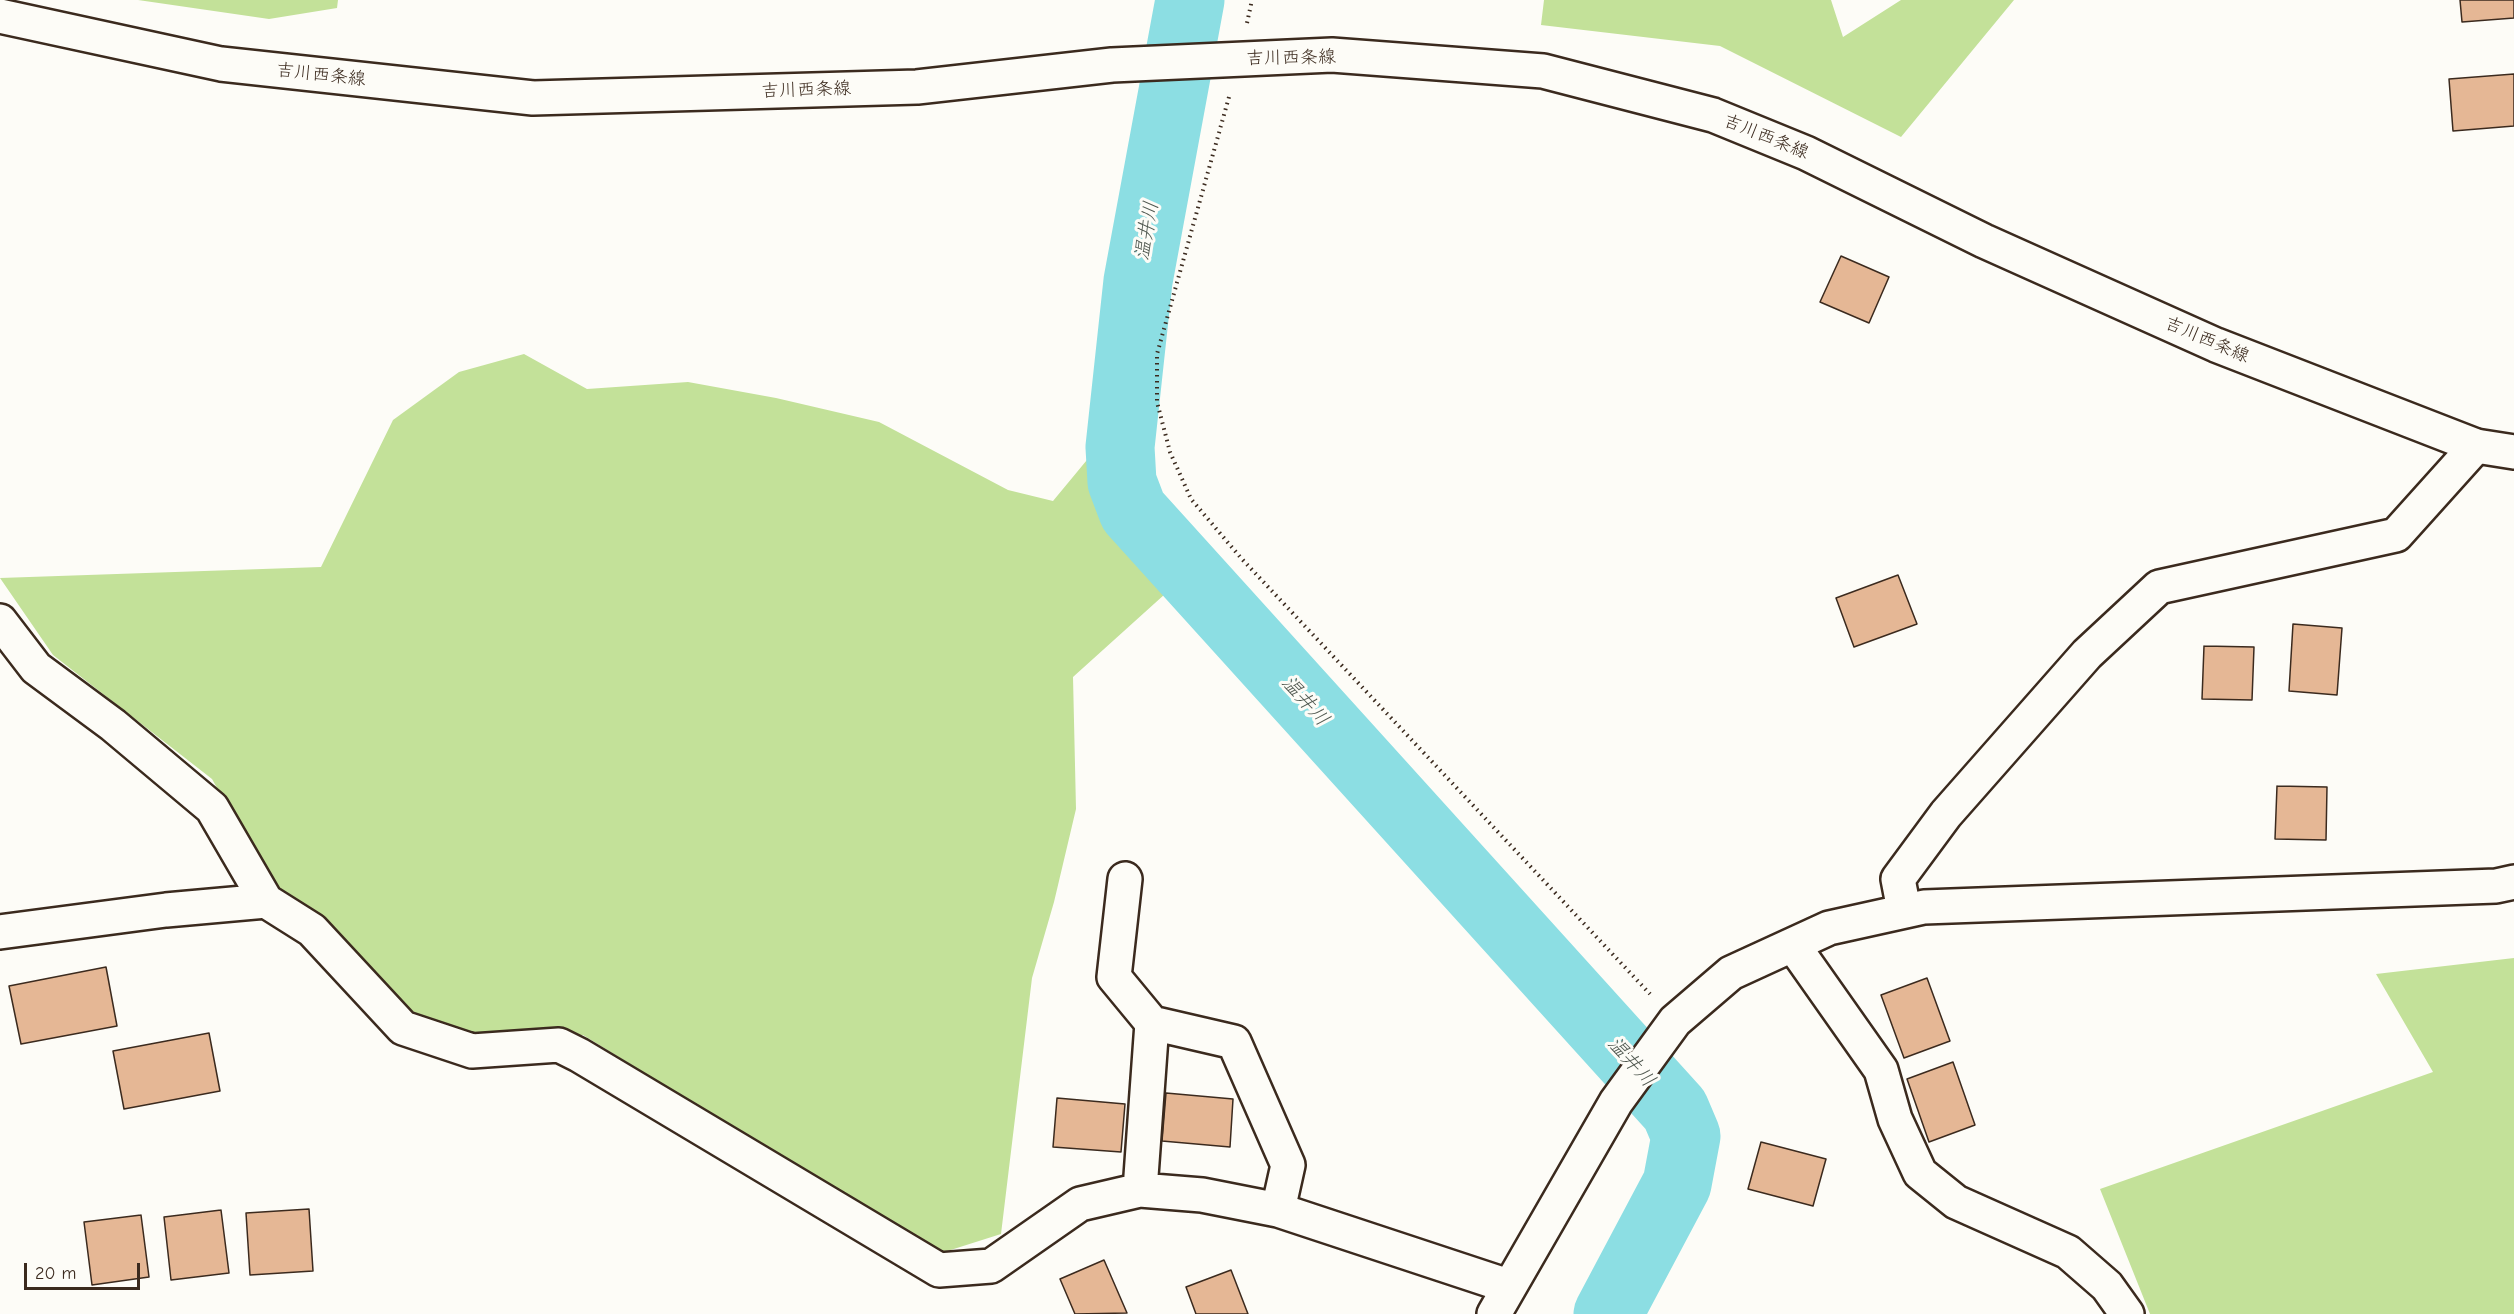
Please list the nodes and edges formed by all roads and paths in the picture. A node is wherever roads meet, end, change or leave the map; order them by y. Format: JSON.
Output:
{"nodes":[{"id":1,"x":0,"y":16,"type":"edge"},
{"id":2,"x":1226,"y":59,"type":"junction"},
{"id":3,"x":2476,"y":446,"type":"junction"},
{"id":4,"x":2514,"y":452,"type":"edge"},
{"id":5,"x":0,"y":621,"type":"edge"},
{"id":6,"x":1125,"y":879,"type":"dead end"},
{"id":7,"x":2514,"y":882,"type":"edge"},
{"id":8,"x":266,"y":901,"type":"junction"},
{"id":9,"x":1904,"y":910,"type":"junction"},
{"id":10,"x":0,"y":932,"type":"edge"},
{"id":11,"x":1793,"y":945,"type":"junction"},
{"id":12,"x":1152,"y":1023,"type":"junction"},
{"id":13,"x":1671,"y":1027,"type":"junction"},
{"id":14,"x":1140,"y":1190,"type":"junction"},
{"id":15,"x":1278,"y":1210,"type":"junction"},
{"id":16,"x":1501,"y":1300,"type":"edge"},
{"id":17,"x":2127,"y":1314,"type":"edge"}],
"edges":[{"from":1,"to":2,"type":"street","name":"吉川西条線"},
{"from":2,"to":3,"type":"street","name":"吉川西条線"},
{"from":2,"to":13,"type":"path"},
{"from":3,"to":4,"type":"street","name":"吉川西条線"},
{"from":3,"to":9,"type":"street"},
{"from":5,"to":8,"type":"street"},
{"from":6,"to":12,"type":"street"},
{"from":7,"to":9,"type":"street"},
{"from":8,"to":10,"type":"street"},
{"from":8,"to":14,"type":"street"},
{"from":9,"to":11,"type":"street"},
{"from":11,"to":13,"type":"street"},
{"from":11,"to":17,"type":"street"},
{"from":12,"to":14,"type":"street"},
{"from":12,"to":15,"type":"street"},
{"from":13,"to":16,"type":"street"},
{"from":14,"to":15,"type":"street"},
{"from":15,"to":16,"type":"street"}]}
